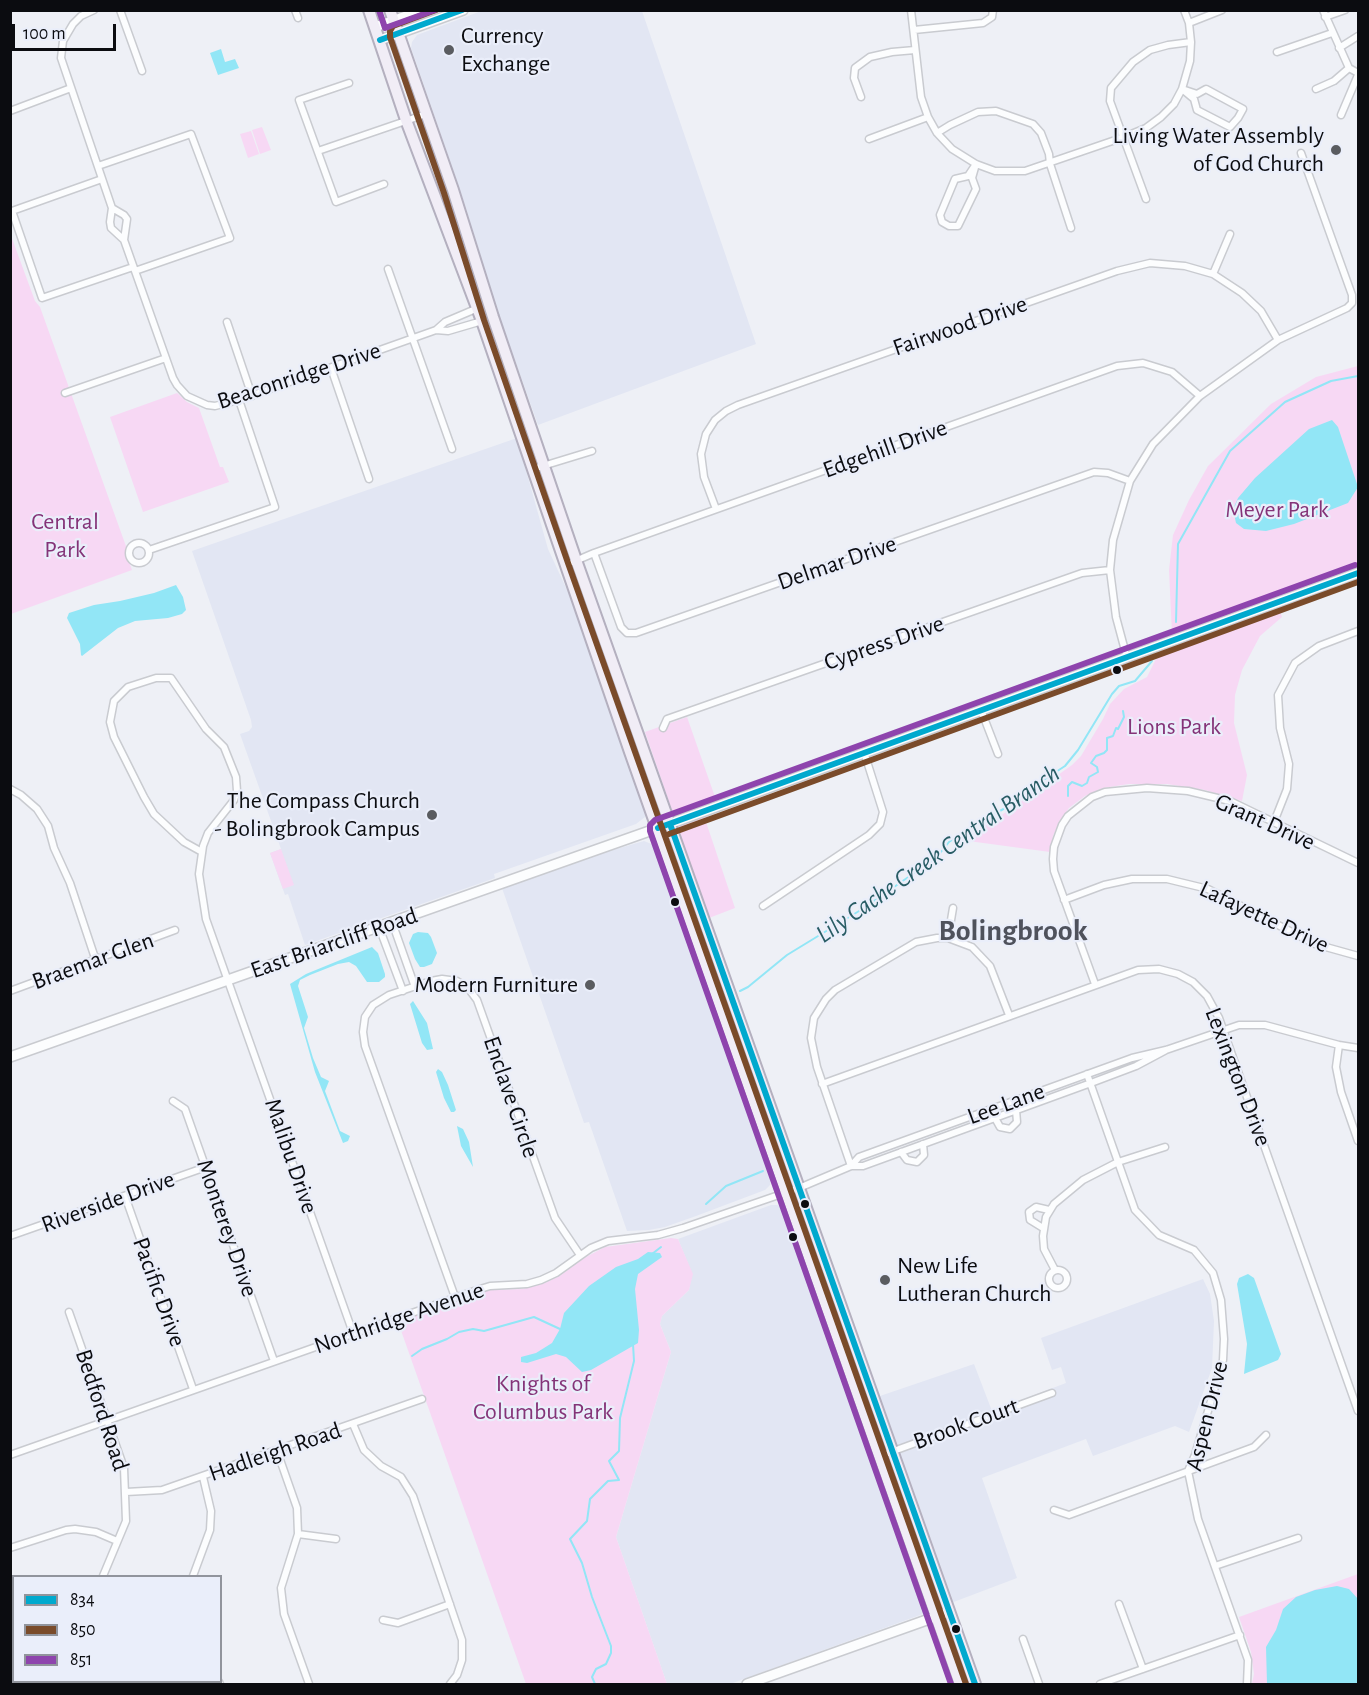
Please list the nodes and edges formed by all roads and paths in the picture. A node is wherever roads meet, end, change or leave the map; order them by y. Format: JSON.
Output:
{"nodes":[{"id":1,"x":94,"y":10,"type":"edge"},
{"id":2,"x":120,"y":10,"type":"edge"},
{"id":3,"x":295,"y":10,"type":"edge"},
{"id":4,"x":369,"y":10,"type":"edge"},
{"id":5,"x":423,"y":10,"type":"edge"},
{"id":6,"x":463,"y":10,"type":"edge"},
{"id":7,"x":911,"y":10,"type":"edge"},
{"id":8,"x":1184,"y":10,"type":"edge"},
{"id":9,"x":1222,"y":10,"type":"edge"},
{"id":10,"x":1344,"y":10,"type":"edge"},
{"id":11,"x":993,"y":14,"type":"edge"},
{"id":12,"x":1324,"y":14,"type":"edge"},
{"id":13,"x":392,"y":16,"type":"edge"},
{"id":14,"x":298,"y":18,"type":"dead end"},
{"id":15,"x":1189,"y":23,"type":"junction"},
{"id":16,"x":375,"y":27,"type":"junction"},
{"id":17,"x":914,"y":30,"type":"junction"},
{"id":18,"x":1332,"y":33,"type":"junction"},
{"id":19,"x":398,"y":34,"type":"junction"},
{"id":20,"x":1359,"y":36,"type":"edge"},
{"id":21,"x":380,"y":40,"type":"junction"},
{"id":22,"x":1191,"y":42,"type":"junction"},
{"id":23,"x":1339,"y":48,"type":"junction"},
{"id":24,"x":915,"y":50,"type":"junction"},
{"id":25,"x":1277,"y":52,"type":"dead end"},
{"id":26,"x":1349,"y":68,"type":"junction"},
{"id":27,"x":142,"y":71,"type":"dead end"},
{"id":28,"x":1359,"y":74,"type":"edge"},
{"id":29,"x":350,"y":82,"type":"dead end"},
{"id":30,"x":71,"y":88,"type":"junction"},
{"id":31,"x":1182,"y":89,"type":"junction"},
{"id":32,"x":1316,"y":89,"type":"dead end"},
{"id":33,"x":861,"y":97,"type":"dead end"},
{"id":34,"x":10,"y":111,"type":"edge"},
{"id":35,"x":426,"y":114,"type":"junction"},
{"id":36,"x":1341,"y":115,"type":"dead end"},
{"id":37,"x":928,"y":117,"type":"junction"},
{"id":38,"x":406,"y":120,"type":"junction"},
{"id":39,"x":937,"y":133,"type":"junction"},
{"id":40,"x":1124,"y":137,"type":"junction"},
{"id":41,"x":869,"y":139,"type":"dead end"},
{"id":42,"x":318,"y":151,"type":"junction"},
{"id":43,"x":1301,"y":153,"type":"dead end"},
{"id":44,"x":976,"y":164,"type":"junction"},
{"id":45,"x":1050,"y":164,"type":"junction"},
{"id":46,"x":98,"y":166,"type":"junction"},
{"id":47,"x":102,"y":179,"type":"junction"},
{"id":48,"x":384,"y":184,"type":"dead end"},
{"id":49,"x":1146,"y":199,"type":"dead end"},
{"id":50,"x":112,"y":208,"type":"junction"},
{"id":51,"x":1071,"y":228,"type":"dead end"},
{"id":52,"x":1230,"y":234,"type":"dead end"},
{"id":53,"x":124,"y":240,"type":"junction"},
{"id":54,"x":134,"y":269,"type":"junction"},
{"id":55,"x":388,"y":269,"type":"dead end"},
{"id":56,"x":1213,"y":274,"type":"junction"},
{"id":57,"x":489,"y":305,"type":"junction"},
{"id":58,"x":477,"y":309,"type":"junction"},
{"id":59,"x":482,"y":321,"type":"junction"},
{"id":60,"x":227,"y":322,"type":"dead end"},
{"id":61,"x":436,"y":330,"type":"junction"},
{"id":62,"x":413,"y":339,"type":"junction"},
{"id":63,"x":1278,"y":340,"type":"junction"},
{"id":64,"x":166,"y":358,"type":"junction"},
{"id":65,"x":331,"y":368,"type":"junction"},
{"id":66,"x":65,"y":393,"type":"dead end"},
{"id":67,"x":252,"y":396,"type":"junction"},
{"id":68,"x":1200,"y":396,"type":"junction"},
{"id":69,"x":239,"y":400,"type":"junction"},
{"id":70,"x":452,"y":449,"type":"dead end"},
{"id":71,"x":592,"y":451,"type":"dead end"},
{"id":72,"x":545,"y":465,"type":"junction"},
{"id":73,"x":533,"y":469,"type":"junction"},
{"id":74,"x":369,"y":479,"type":"dead end"},
{"id":75,"x":1130,"y":481,"type":"junction"},
{"id":76,"x":716,"y":509,"type":"junction"},
{"id":77,"x":148,"y":550,"type":"dead end"},
{"id":78,"x":594,"y":553,"type":"junction"},
{"id":79,"x":576,"y":561,"type":"junction"},
{"id":80,"x":565,"y":565,"type":"junction"},
{"id":81,"x":1110,"y":570,"type":"junction"},
{"id":82,"x":1359,"y":573,"type":"edge"},
{"id":83,"x":1359,"y":631,"type":"edge"},
{"id":84,"x":1127,"y":658,"type":"junction"},
{"id":85,"x":981,"y":710,"type":"junction"},
{"id":86,"x":663,"y":728,"type":"dead end"},
{"id":87,"x":864,"y":752,"type":"junction"},
{"id":88,"x":998,"y":754,"type":"dead end"},
{"id":89,"x":10,"y":789,"type":"edge"},
{"id":90,"x":1275,"y":822,"type":"junction"},
{"id":91,"x":670,"y":824,"type":"junction"},
{"id":92,"x":658,"y":828,"type":"junction"},
{"id":93,"x":202,"y":852,"type":"junction"},
{"id":94,"x":1359,"y":863,"type":"edge"},
{"id":95,"x":1064,"y":900,"type":"junction"},
{"id":96,"x":763,"y":906,"type":"dead end"},
{"id":97,"x":953,"y":908,"type":"dead end"},
{"id":98,"x":392,"y":922,"type":"junction"},
{"id":99,"x":379,"y":927,"type":"junction"},
{"id":100,"x":176,"y":930,"type":"dead end"},
{"id":101,"x":948,"y":938,"type":"junction"},
{"id":102,"x":1359,"y":956,"type":"edge"},
{"id":103,"x":96,"y":961,"type":"junction"},
{"id":104,"x":229,"y":980,"type":"junction"},
{"id":105,"x":1095,"y":984,"type":"junction"},
{"id":106,"x":415,"y":987,"type":"junction"},
{"id":107,"x":10,"y":991,"type":"edge"},
{"id":108,"x":403,"y":991,"type":"junction"},
{"id":109,"x":1009,"y":1016,"type":"junction"},
{"id":110,"x":1222,"y":1030,"type":"junction"},
{"id":111,"x":1339,"y":1045,"type":"junction"},
{"id":112,"x":1359,"y":1048,"type":"edge"},
{"id":113,"x":1166,"y":1050,"type":"junction"},
{"id":114,"x":10,"y":1058,"type":"edge"},
{"id":115,"x":1087,"y":1074,"type":"junction"},
{"id":116,"x":1090,"y":1083,"type":"junction"},
{"id":117,"x":822,"y":1084,"type":"junction"},
{"id":118,"x":173,"y":1101,"type":"dead end"},
{"id":119,"x":1016,"y":1110,"type":"junction"},
{"id":120,"x":995,"y":1118,"type":"junction"},
{"id":121,"x":1359,"y":1141,"type":"edge"},
{"id":122,"x":924,"y":1144,"type":"junction"},
{"id":123,"x":1165,"y":1147,"type":"dead end"},
{"id":124,"x":902,"y":1152,"type":"junction"},
{"id":125,"x":1118,"y":1162,"type":"junction"},
{"id":126,"x":851,"y":1166,"type":"junction"},
{"id":127,"x":206,"y":1167,"type":"junction"},
{"id":128,"x":799,"y":1188,"type":"junction"},
{"id":129,"x":787,"y":1192,"type":"junction"},
{"id":130,"x":125,"y":1196,"type":"junction"},
{"id":131,"x":1049,"y":1210,"type":"junction"},
{"id":132,"x":1043,"y":1228,"type":"junction"},
{"id":133,"x":10,"y":1236,"type":"edge"},
{"id":134,"x":580,"y":1255,"type":"junction"},
{"id":135,"x":1055,"y":1270,"type":"dead end"},
{"id":136,"x":455,"y":1298,"type":"junction"},
{"id":137,"x":69,"y":1312,"type":"dead end"},
{"id":138,"x":353,"y":1333,"type":"junction"},
{"id":139,"x":274,"y":1361,"type":"junction"},
{"id":140,"x":1359,"y":1382,"type":"edge"},
{"id":141,"x":1349,"y":1385,"type":"junction"},
{"id":142,"x":193,"y":1389,"type":"junction"},
{"id":143,"x":1052,"y":1393,"type":"dead end"},
{"id":144,"x":422,"y":1399,"type":"dead end"},
{"id":145,"x":1359,"y":1411,"type":"edge"},
{"id":146,"x":108,"y":1421,"type":"junction"},
{"id":147,"x":353,"y":1424,"type":"junction"},
{"id":148,"x":1266,"y":1435,"type":"dead end"},
{"id":149,"x":277,"y":1451,"type":"junction"},
{"id":150,"x":892,"y":1451,"type":"junction"},
{"id":151,"x":10,"y":1455,"type":"edge"},
{"id":152,"x":880,"y":1456,"type":"junction"},
{"id":153,"x":1188,"y":1471,"type":"junction"},
{"id":154,"x":203,"y":1477,"type":"junction"},
{"id":155,"x":126,"y":1492,"type":"junction"},
{"id":156,"x":1054,"y":1510,"type":"dead end"},
{"id":157,"x":298,"y":1534,"type":"junction"},
{"id":158,"x":1298,"y":1538,"type":"dead end"},
{"id":159,"x":336,"y":1539,"type":"dead end"},
{"id":160,"x":117,"y":1541,"type":"junction"},
{"id":161,"x":10,"y":1548,"type":"edge"},
{"id":162,"x":1215,"y":1566,"type":"junction"},
{"id":163,"x":103,"y":1575,"type":"edge"},
{"id":164,"x":193,"y":1575,"type":"edge"},
{"id":165,"x":450,"y":1604,"type":"junction"},
{"id":166,"x":1119,"y":1604,"type":"dead end"},
{"id":167,"x":949,"y":1612,"type":"junction"},
{"id":168,"x":937,"y":1617,"type":"junction"},
{"id":169,"x":383,"y":1620,"type":"dead end"},
{"id":170,"x":1240,"y":1635,"type":"junction"},
{"id":171,"x":1023,"y":1639,"type":"dead end"},
{"id":172,"x":1143,"y":1669,"type":"junction"},
{"id":173,"x":309,"y":1684,"type":"edge"},
{"id":174,"x":450,"y":1684,"type":"edge"},
{"id":175,"x":747,"y":1684,"type":"edge"},
{"id":176,"x":960,"y":1684,"type":"edge"},
{"id":177,"x":975,"y":1684,"type":"edge"},
{"id":178,"x":1039,"y":1684,"type":"edge"},
{"id":179,"x":1100,"y":1684,"type":"edge"},
{"id":180,"x":1247,"y":1684,"type":"edge"}],
"edges":[{"from":1,"to":30,"type":"street","name":"Beaconridge Drive"},
{"from":2,"to":27,"type":"street"},
{"from":3,"to":14,"type":"street"},
{"from":4,"to":16,"type":"main road"},
{"from":5,"to":13,"type":"street"},
{"from":6,"to":19,"type":"street"},
{"from":7,"to":17,"type":"street"},
{"from":8,"to":15,"type":"street"},
{"from":9,"to":15,"type":"street"},
{"from":10,"to":12,"type":"street"},
{"from":11,"to":17,"type":"street"},
{"from":12,"to":18,"type":"street"},
{"from":13,"to":16,"type":"street"},
{"from":13,"to":19,"type":"main road"},
{"from":15,"to":22,"type":"street"},
{"from":16,"to":21,"type":"main road"},
{"from":17,"to":24,"type":"street"},
{"from":18,"to":23,"type":"street"},
{"from":18,"to":25,"type":"street"},
{"from":19,"to":21,"type":"street"},
{"from":19,"to":35,"type":"main road"},
{"from":20,"to":23,"type":"street"},
{"from":21,"to":38,"type":"main road"},
{"from":22,"to":31,"type":"street"},
{"from":22,"to":40,"type":"street"},
{"from":23,"to":26,"type":"street"},
{"from":24,"to":33,"type":"street"},
{"from":24,"to":37,"type":"street"},
{"from":26,"to":28,"type":"street"},
{"from":26,"to":32,"type":"street"},
{"from":28,"to":36,"type":"street"},
{"from":29,"to":42,"type":"street"},
{"from":30,"to":34,"type":"street"},
{"from":30,"to":46,"type":"street","name":"Beaconridge Drive"},
{"from":31,"to":31,"type":"street"},
{"from":31,"to":40,"type":"street"},
{"from":35,"to":38,"type":"street"},
{"from":35,"to":57,"type":"main road"},
{"from":37,"to":39,"type":"street"},
{"from":37,"to":41,"type":"street"},
{"from":38,"to":42,"type":"street"},
{"from":38,"to":58,"type":"main road"},
{"from":39,"to":44,"type":"street"},
{"from":39,"to":45,"type":"street"},
{"from":40,"to":45,"type":"street"},
{"from":40,"to":49,"type":"street"},
{"from":42,"to":48,"type":"street"},
{"from":43,"to":63,"type":"street"},
{"from":44,"to":44,"type":"street"},
{"from":44,"to":45,"type":"street"},
{"from":45,"to":51,"type":"street"},
{"from":46,"to":47,"type":"street","name":"Beaconridge Drive"},
{"from":46,"to":54,"type":"street"},
{"from":47,"to":50,"type":"street","name":"Beaconridge Drive"},
{"from":47,"to":54,"type":"street"},
{"from":50,"to":53,"type":"street","name":"Beaconridge Drive"},
{"from":50,"to":53,"type":"street","name":"Beaconridge Drive"},
{"from":52,"to":56,"type":"street"},
{"from":53,"to":54,"type":"street","name":"Beaconridge Drive"},
{"from":54,"to":64,"type":"street","name":"Beaconridge Drive"},
{"from":55,"to":62,"type":"street"},
{"from":56,"to":63,"type":"street","name":"Fairwood Drive"},
{"from":56,"to":76,"type":"street","name":"Fairwood Drive"},
{"from":57,"to":58,"type":"street","name":"Beaconridge Drive"},
{"from":57,"to":72,"type":"main road"},
{"from":58,"to":59,"type":"main road"},
{"from":58,"to":61,"type":"street","name":"Beaconridge Drive"},
{"from":59,"to":61,"type":"street","name":"Beaconridge Drive"},
{"from":59,"to":73,"type":"main road"},
{"from":60,"to":67,"type":"street"},
{"from":61,"to":62,"type":"street","name":"Beaconridge Drive"},
{"from":62,"to":65,"type":"street","name":"Beaconridge Drive"},
{"from":62,"to":70,"type":"street"},
{"from":63,"to":68,"type":"street"},
{"from":64,"to":66,"type":"street"},
{"from":64,"to":69,"type":"street","name":"Beaconridge Drive"},
{"from":65,"to":67,"type":"street","name":"Beaconridge Drive"},
{"from":65,"to":74,"type":"street"},
{"from":67,"to":69,"type":"street","name":"Beaconridge Drive"},
{"from":68,"to":75,"type":"street"},
{"from":68,"to":76,"type":"street","name":"Edgehill Drive"},
{"from":69,"to":77,"type":"street"},
{"from":71,"to":72,"type":"street"},
{"from":72,"to":73,"type":"street"},
{"from":72,"to":79,"type":"main road"},
{"from":73,"to":80,"type":"main road"},
{"from":75,"to":78,"type":"street","name":"Delmar Drive"},
{"from":75,"to":81,"type":"street"},
{"from":76,"to":78,"type":"street","name":"Edgehill Drive"},
{"from":78,"to":79,"type":"street","name":"Edgehill Drive"},
{"from":79,"to":80,"type":"street","name":"Edgehill Drive"},
{"from":79,"to":91,"type":"main road"},
{"from":80,"to":92,"type":"main road"},
{"from":81,"to":84,"type":"street"},
{"from":81,"to":86,"type":"street","name":"Cypress Drive"},
{"from":82,"to":84,"type":"street","name":"East Briarcliff Road"},
{"from":83,"to":90,"type":"street"},
{"from":84,"to":85,"type":"street","name":"East Briarcliff Road"},
{"from":85,"to":87,"type":"street","name":"East Briarcliff Road"},
{"from":85,"to":88,"type":"street"},
{"from":87,"to":91,"type":"street","name":"East Briarcliff Road"},
{"from":87,"to":96,"type":"street"},
{"from":89,"to":103,"type":"street"},
{"from":90,"to":94,"type":"street","name":"Grant Drive"},
{"from":90,"to":95,"type":"street","name":"Grant Drive"},
{"from":91,"to":92,"type":"street","name":"East Briarcliff Road"},
{"from":91,"to":128,"type":"main road"},
{"from":92,"to":98,"type":"street","name":"East Briarcliff Road"},
{"from":92,"to":129,"type":"main road"},
{"from":93,"to":93,"type":"street"},
{"from":93,"to":104,"type":"street","name":"Malibu Drive"},
{"from":95,"to":102,"type":"street","name":"Lafayette Drive"},
{"from":95,"to":105,"type":"street","name":"Grant Drive"},
{"from":97,"to":101,"type":"street"},
{"from":98,"to":99,"type":"street","name":"East Briarcliff Road"},
{"from":98,"to":106,"type":"street"},
{"from":99,"to":104,"type":"street","name":"East Briarcliff Road"},
{"from":99,"to":108,"type":"street"},
{"from":100,"to":103,"type":"street","name":"Braemar Glen"},
{"from":101,"to":109,"type":"street"},
{"from":101,"to":117,"type":"street"},
{"from":103,"to":107,"type":"street","name":"Braemar Glen"},
{"from":104,"to":114,"type":"street","name":"East Briarcliff Road"},
{"from":104,"to":138,"type":"street","name":"Malibu Drive"},
{"from":105,"to":109,"type":"street","name":"Lexington Drive"},
{"from":105,"to":110,"type":"street","name":"Lexington Drive"},
{"from":106,"to":108,"type":"street","name":"Enclave Circle"},
{"from":106,"to":134,"type":"street","name":"Enclave Circle"},
{"from":108,"to":136,"type":"street","name":"Enclave Circle"},
{"from":109,"to":117,"type":"street","name":"Lexington Drive"},
{"from":110,"to":111,"type":"street","name":"Lee Lane"},
{"from":110,"to":113,"type":"street","name":"Lee Lane"},
{"from":110,"to":141,"type":"street","name":"Lexington Drive"},
{"from":111,"to":112,"type":"street","name":"Lee Lane"},
{"from":111,"to":121,"type":"street"},
{"from":113,"to":115,"type":"street","name":"Lee Lane"},
{"from":113,"to":116,"type":"street","name":"Lee Lane"},
{"from":115,"to":116,"type":"street","name":"Aspen Drive"},
{"from":115,"to":126,"type":"street","name":"Lee Lane"},
{"from":116,"to":119,"type":"street","name":"Lee Lane"},
{"from":116,"to":125,"type":"street","name":"Aspen Drive"},
{"from":117,"to":126,"type":"street"},
{"from":118,"to":127,"type":"street","name":"Monterey Drive"},
{"from":119,"to":120,"type":"street","name":"Lee Lane"},
{"from":119,"to":120,"type":"street","name":"Lee Lane"},
{"from":120,"to":122,"type":"street","name":"Lee Lane"},
{"from":122,"to":124,"type":"street","name":"Lee Lane"},
{"from":122,"to":124,"type":"street","name":"Lee Lane"},
{"from":123,"to":125,"type":"street"},
{"from":124,"to":126,"type":"street","name":"Lee Lane"},
{"from":125,"to":131,"type":"street"},
{"from":125,"to":153,"type":"street","name":"Aspen Drive"},
{"from":126,"to":128,"type":"street","name":"Lee Lane"},
{"from":127,"to":130,"type":"street","name":"Riverside Drive"},
{"from":127,"to":139,"type":"street","name":"Monterey Drive"},
{"from":128,"to":129,"type":"street","name":"Lee Lane"},
{"from":128,"to":150,"type":"main road"},
{"from":129,"to":134,"type":"street","name":"Northridge Avenue"},
{"from":129,"to":152,"type":"main road"},
{"from":130,"to":133,"type":"street","name":"Riverside Drive"},
{"from":130,"to":142,"type":"street","name":"Pacific Drive"},
{"from":131,"to":132,"type":"street"},
{"from":131,"to":132,"type":"street"},
{"from":132,"to":135,"type":"street"},
{"from":134,"to":136,"type":"street","name":"Northridge Avenue"},
{"from":136,"to":138,"type":"street","name":"Northridge Avenue"},
{"from":137,"to":146,"type":"street","name":"Bedford Road"},
{"from":138,"to":139,"type":"street","name":"Northridge Avenue"},
{"from":139,"to":142,"type":"street","name":"Northridge Avenue"},
{"from":140,"to":141,"type":"street"},
{"from":141,"to":145,"type":"street","name":"Lexington Drive"},
{"from":142,"to":146,"type":"street","name":"Northridge Avenue"},
{"from":143,"to":150,"type":"street","name":"Brook Court"},
{"from":144,"to":147,"type":"street","name":"Hadleigh Road"},
{"from":146,"to":151,"type":"street","name":"Northridge Avenue"},
{"from":146,"to":155,"type":"street","name":"Bedford Road"},
{"from":147,"to":149,"type":"street","name":"Hadleigh Road"},
{"from":147,"to":165,"type":"street"},
{"from":148,"to":153,"type":"street"},
{"from":149,"to":154,"type":"street","name":"Hadleigh Road"},
{"from":149,"to":157,"type":"street"},
{"from":150,"to":152,"type":"street","name":"Brook Court"},
{"from":150,"to":167,"type":"main road"},
{"from":152,"to":168,"type":"main road"},
{"from":153,"to":156,"type":"street"},
{"from":153,"to":162,"type":"street","name":"Aspen Drive"},
{"from":154,"to":155,"type":"street","name":"Hadleigh Road"},
{"from":154,"to":164,"type":"street"},
{"from":155,"to":160,"type":"street","name":"Bedford Road"},
{"from":157,"to":159,"type":"street"},
{"from":157,"to":173,"type":"street"},
{"from":158,"to":162,"type":"street"},
{"from":160,"to":161,"type":"street"},
{"from":160,"to":163,"type":"street","name":"Bedford Road"},
{"from":162,"to":170,"type":"street","name":"Aspen Drive"},
{"from":165,"to":169,"type":"street"},
{"from":165,"to":174,"type":"street"},
{"from":166,"to":172,"type":"street"},
{"from":167,"to":168,"type":"street"},
{"from":167,"to":177,"type":"main road"},
{"from":168,"to":175,"type":"street"},
{"from":168,"to":176,"type":"main road"},
{"from":170,"to":172,"type":"street"},
{"from":170,"to":180,"type":"street","name":"Aspen Drive"},
{"from":171,"to":178,"type":"street"},
{"from":172,"to":179,"type":"street"}]}
